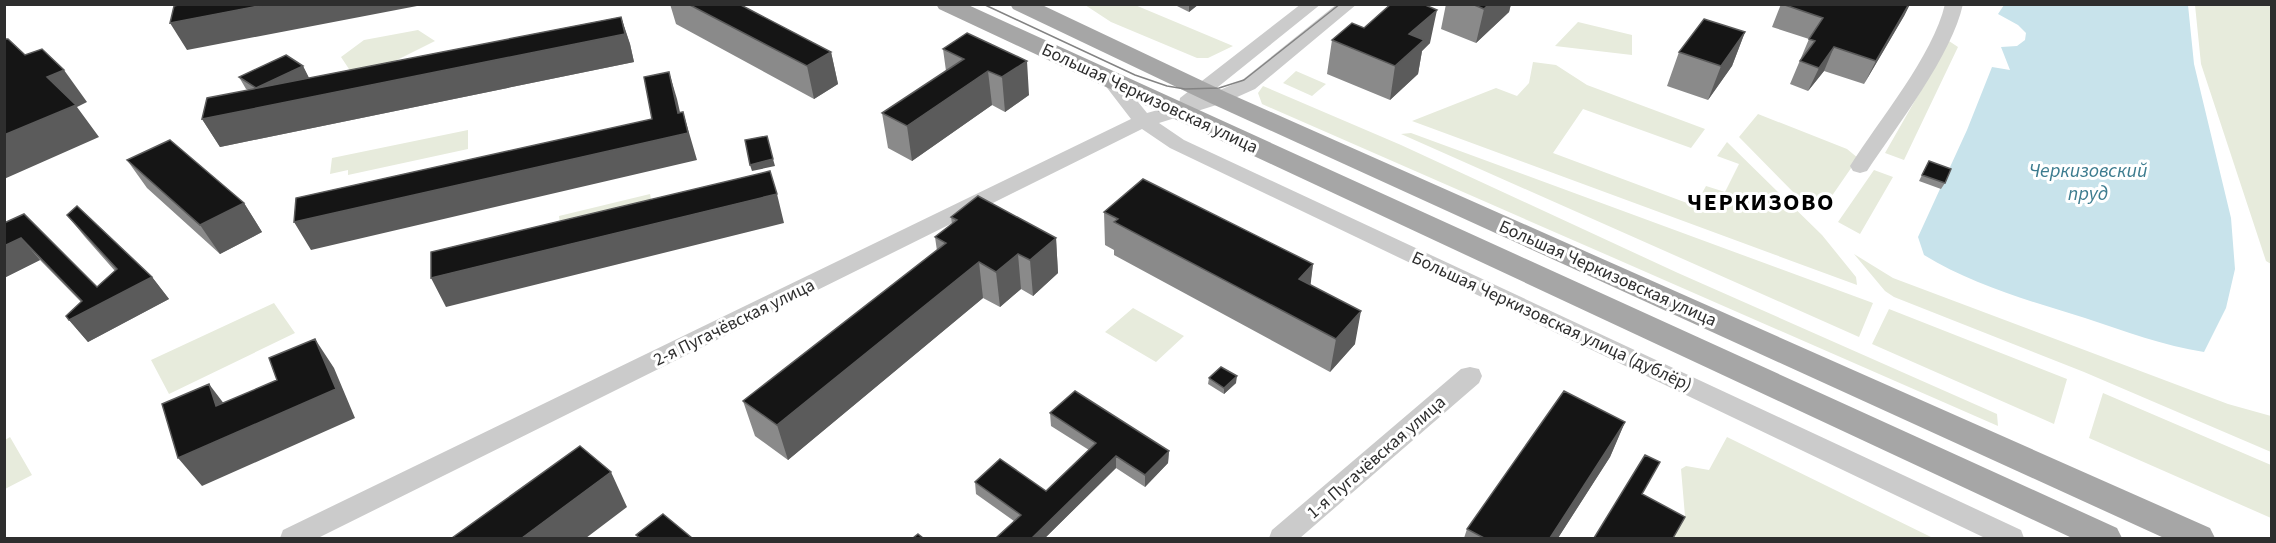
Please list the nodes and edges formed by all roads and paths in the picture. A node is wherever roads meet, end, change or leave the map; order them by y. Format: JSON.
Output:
{"nodes":[{"id":1,"x":947,"y":4,"type":"edge"},
{"id":2,"x":1021,"y":4,"type":"edge"},
{"id":3,"x":1313,"y":4,"type":"edge"},
{"id":4,"x":1349,"y":4,"type":"edge"},
{"id":5,"x":1953,"y":9,"type":"edge"},
{"id":6,"x":1110,"y":80,"type":"junction"},
{"id":7,"x":1211,"y":95,"type":"junction"},
{"id":8,"x":1176,"y":110,"type":"junction"},
{"id":9,"x":1143,"y":121,"type":"junction"},
{"id":10,"x":1860,"y":166,"type":"dead end"},
{"id":11,"x":1470,"y":376,"type":"dead end"},
{"id":12,"x":293,"y":538,"type":"edge"},
{"id":13,"x":1282,"y":538,"type":"edge"},
{"id":14,"x":2011,"y":538,"type":"edge"},
{"id":15,"x":2105,"y":538,"type":"edge"},
{"id":16,"x":2198,"y":538,"type":"edge"}],
"edges":[{"from":1,"to":6,"type":"main road","name":"Большая Черкизовская улица"},
{"from":2,"to":7,"type":"main road","name":"Большая Черкизовская улица"},
{"from":3,"to":7,"type":"street"},
{"from":4,"to":7,"type":"street"},
{"from":5,"to":10,"type":"street"},
{"from":6,"to":8,"type":"main road","name":"Большая Черкизовская улица"},
{"from":6,"to":9,"type":"street","name":"Большая Черкизовская улица (дублёр)"},
{"from":7,"to":8,"type":"street","name":"2-я Пугачёвская улица"},
{"from":7,"to":16,"type":"main road","name":"Большая Черкизовская улица"},
{"from":8,"to":9,"type":"street","name":"2-я Пугачёвская улица"},
{"from":8,"to":15,"type":"main road","name":"Большая Черкизовская улица"},
{"from":9,"to":12,"type":"street","name":"2-я Пугачёвская улица"},
{"from":9,"to":14,"type":"street","name":"Большая Черкизовская улица (дублёр)"},
{"from":11,"to":13,"type":"street","name":"1-я Пугачёвская улица"}]}
